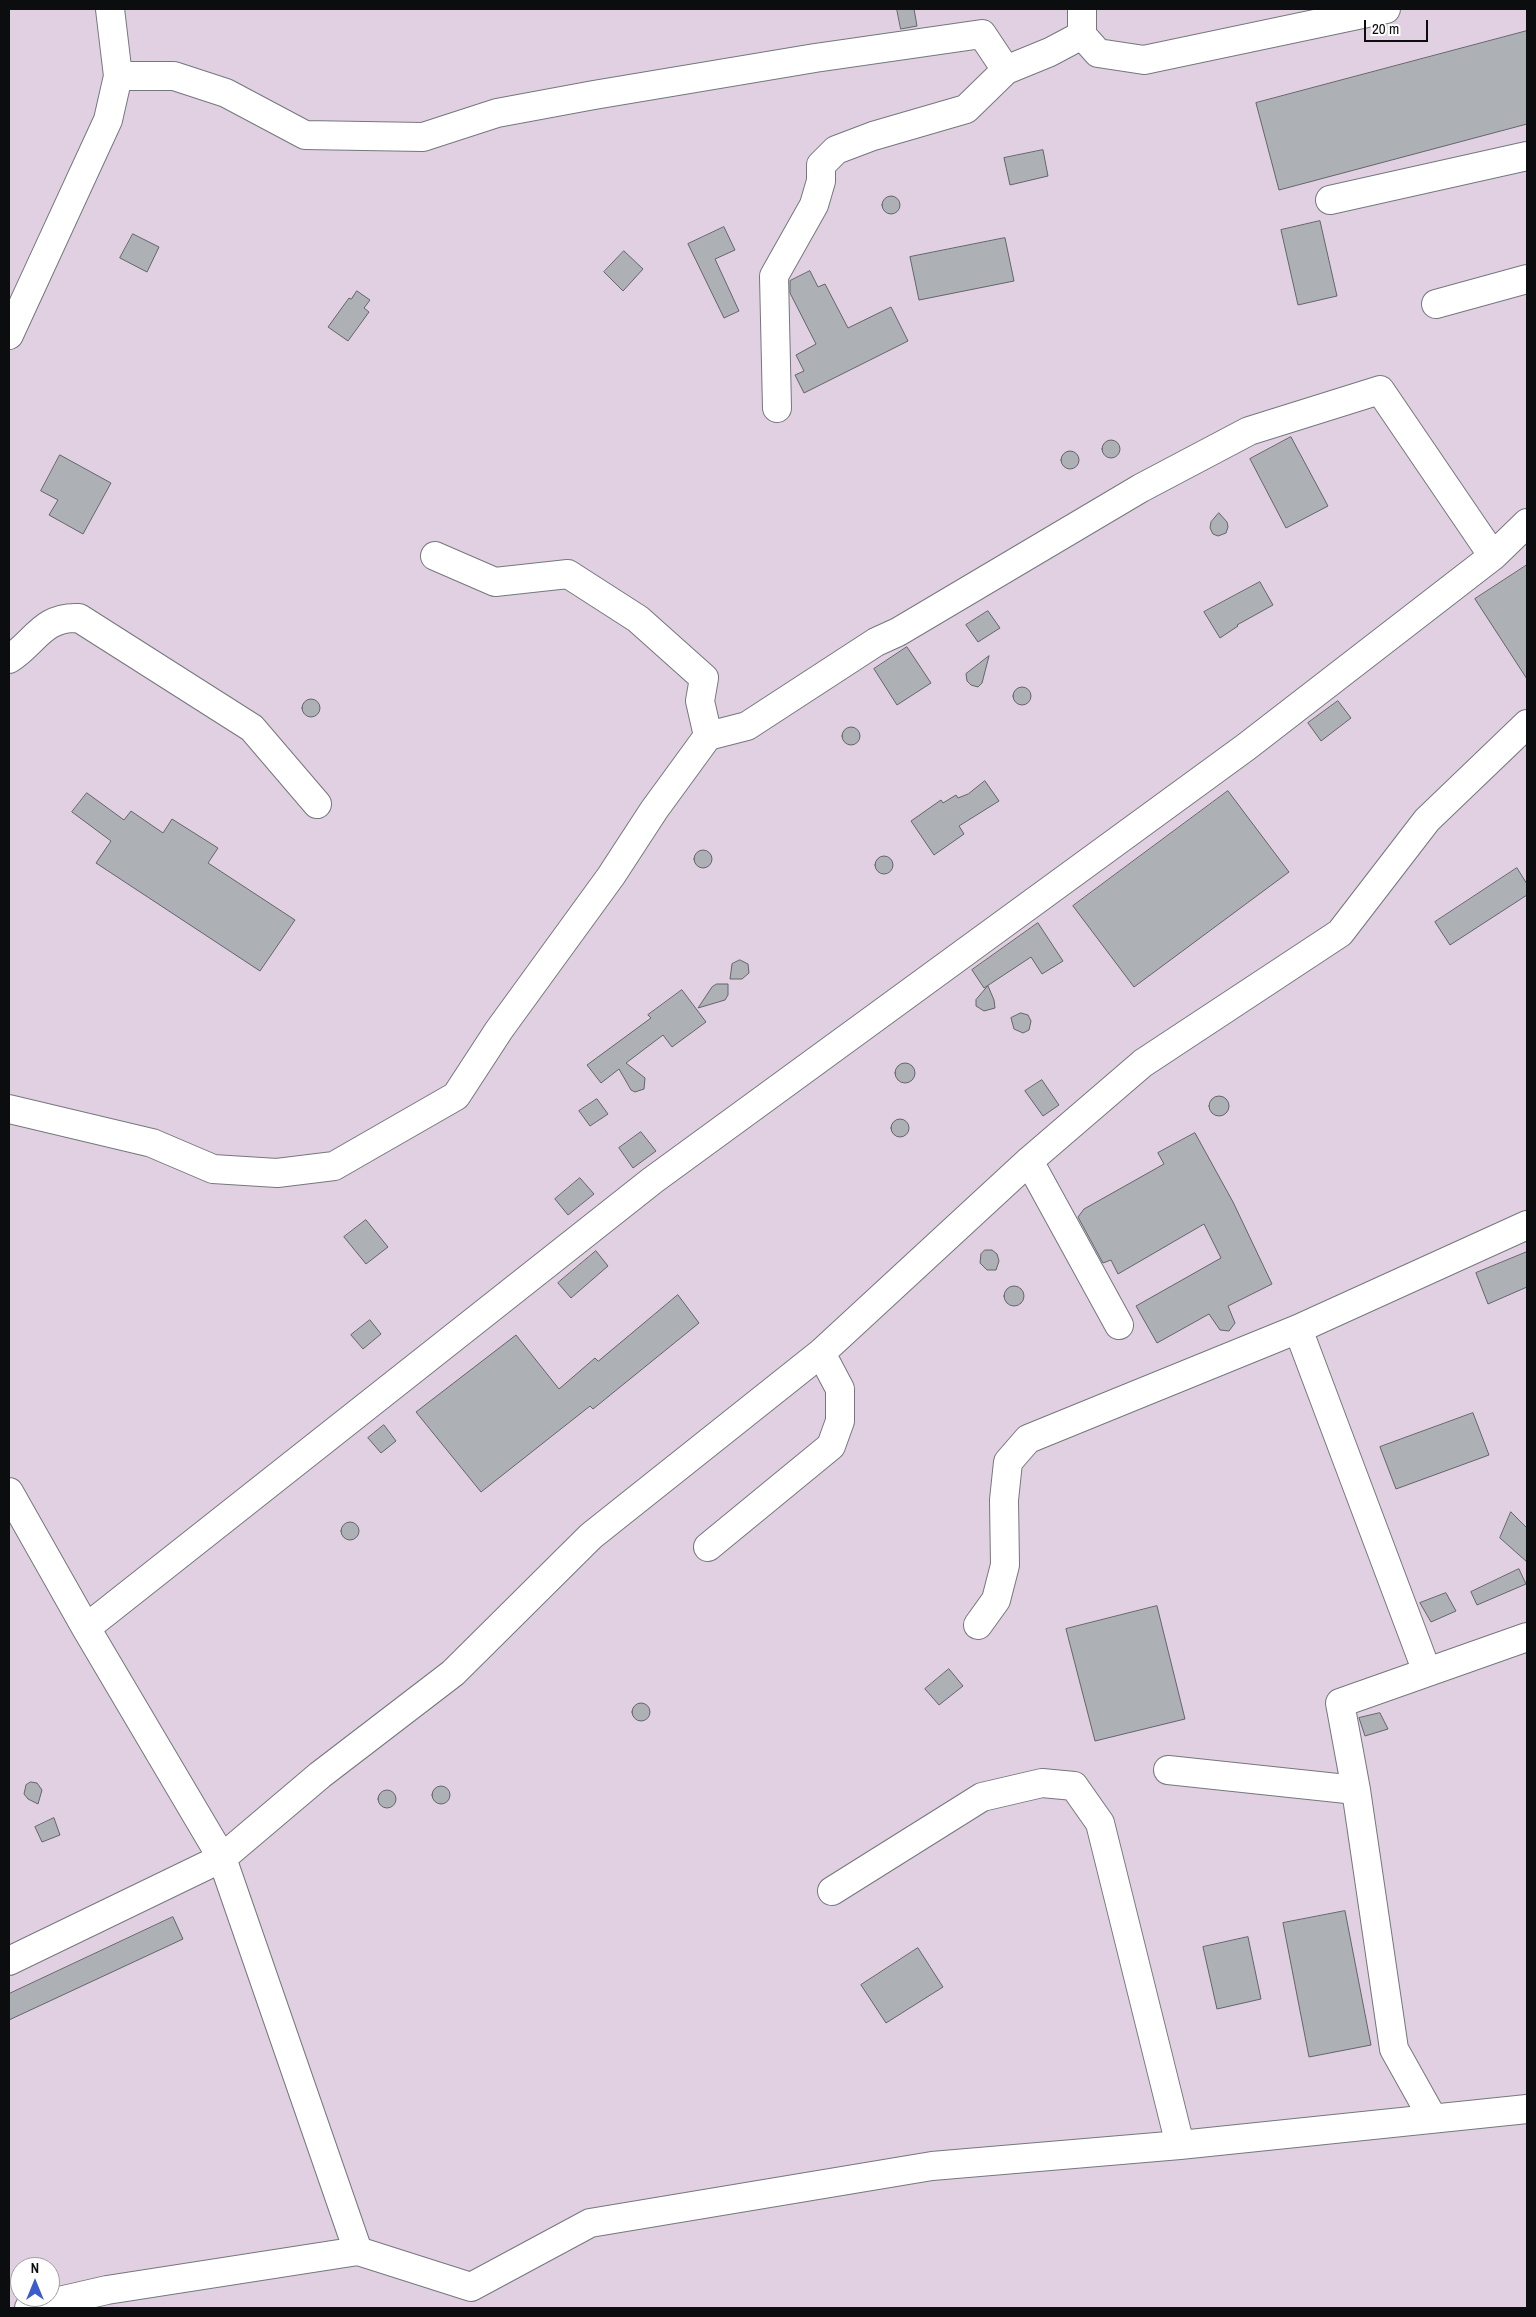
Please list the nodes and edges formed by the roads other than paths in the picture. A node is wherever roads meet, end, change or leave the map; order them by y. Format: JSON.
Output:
{"nodes":[{"id":1,"x":110,"y":9,"type":"edge"},
{"id":2,"x":1386,"y":9,"type":"edge"},
{"id":3,"x":1082,"y":22,"type":"edge"},
{"id":4,"x":1006,"y":70,"type":"junction"},
{"id":5,"x":118,"y":76,"type":"junction"},
{"id":6,"x":1527,"y":156,"type":"edge"},
{"id":7,"x":1330,"y":200,"type":"dead end"},
{"id":8,"x":1527,"y":279,"type":"edge"},
{"id":9,"x":1436,"y":304,"type":"dead end"},
{"id":10,"x":9,"y":333,"type":"edge"},
{"id":11,"x":777,"y":408,"type":"dead end"},
{"id":12,"x":1527,"y":523,"type":"edge"},
{"id":13,"x":435,"y":556,"type":"dead end"},
{"id":14,"x":1493,"y":556,"type":"junction"},
{"id":15,"x":9,"y":659,"type":"edge"},
{"id":16,"x":1527,"y":724,"type":"edge"},
{"id":17,"x":708,"y":736,"type":"junction"},
{"id":18,"x":317,"y":804,"type":"dead end"},
{"id":19,"x":9,"y":1108,"type":"edge"},
{"id":20,"x":1029,"y":1161,"type":"junction"},
{"id":21,"x":1527,"y":1225,"type":"edge"},
{"id":22,"x":1119,"y":1325,"type":"dead end"},
{"id":23,"x":1298,"y":1329,"type":"junction"},
{"id":24,"x":821,"y":1353,"type":"junction"},
{"id":25,"x":9,"y":1492,"type":"edge"},
{"id":26,"x":708,"y":1548,"type":"dead end"},
{"id":27,"x":978,"y":1625,"type":"dead end"},
{"id":28,"x":86,"y":1628,"type":"junction"},
{"id":29,"x":1527,"y":1637,"type":"edge"},
{"id":30,"x":1427,"y":1672,"type":"junction"},
{"id":31,"x":1168,"y":1770,"type":"dead end"},
{"id":32,"x":1356,"y":1790,"type":"junction"},
{"id":33,"x":222,"y":1858,"type":"junction"},
{"id":34,"x":832,"y":1891,"type":"dead end"},
{"id":35,"x":9,"y":1961,"type":"edge"},
{"id":36,"x":1527,"y":2109,"type":"edge"},
{"id":37,"x":1432,"y":2117,"type":"junction"},
{"id":38,"x":1180,"y":2145,"type":"junction"},
{"id":39,"x":358,"y":2251,"type":"junction"},
{"id":40,"x":28,"y":2308,"type":"edge"}],
"edges":[{"from":1,"to":5,"type":"street"},
{"from":2,"to":3,"type":"street"},
{"from":3,"to":4,"type":"street"},
{"from":4,"to":5,"type":"street"},
{"from":4,"to":11,"type":"street"},
{"from":5,"to":10,"type":"street"},
{"from":6,"to":7,"type":"street"},
{"from":8,"to":9,"type":"street"},
{"from":12,"to":14,"type":"street"},
{"from":13,"to":17,"type":"street"},
{"from":14,"to":17,"type":"street"},
{"from":14,"to":28,"type":"street"},
{"from":15,"to":18,"type":"street"},
{"from":16,"to":20,"type":"street"},
{"from":17,"to":19,"type":"street"},
{"from":20,"to":22,"type":"street"},
{"from":20,"to":24,"type":"street"},
{"from":21,"to":23,"type":"street"},
{"from":23,"to":27,"type":"street"},
{"from":23,"to":30,"type":"street"},
{"from":24,"to":26,"type":"street"},
{"from":24,"to":33,"type":"street"},
{"from":25,"to":28,"type":"street"},
{"from":28,"to":33,"type":"street"},
{"from":29,"to":30,"type":"street"},
{"from":30,"to":32,"type":"street"},
{"from":31,"to":32,"type":"street"},
{"from":32,"to":37,"type":"street"},
{"from":33,"to":35,"type":"street"},
{"from":33,"to":39,"type":"street"},
{"from":34,"to":38,"type":"street"},
{"from":36,"to":37,"type":"street"},
{"from":37,"to":38,"type":"street"},
{"from":38,"to":39,"type":"street"},
{"from":39,"to":40,"type":"street"}]}
